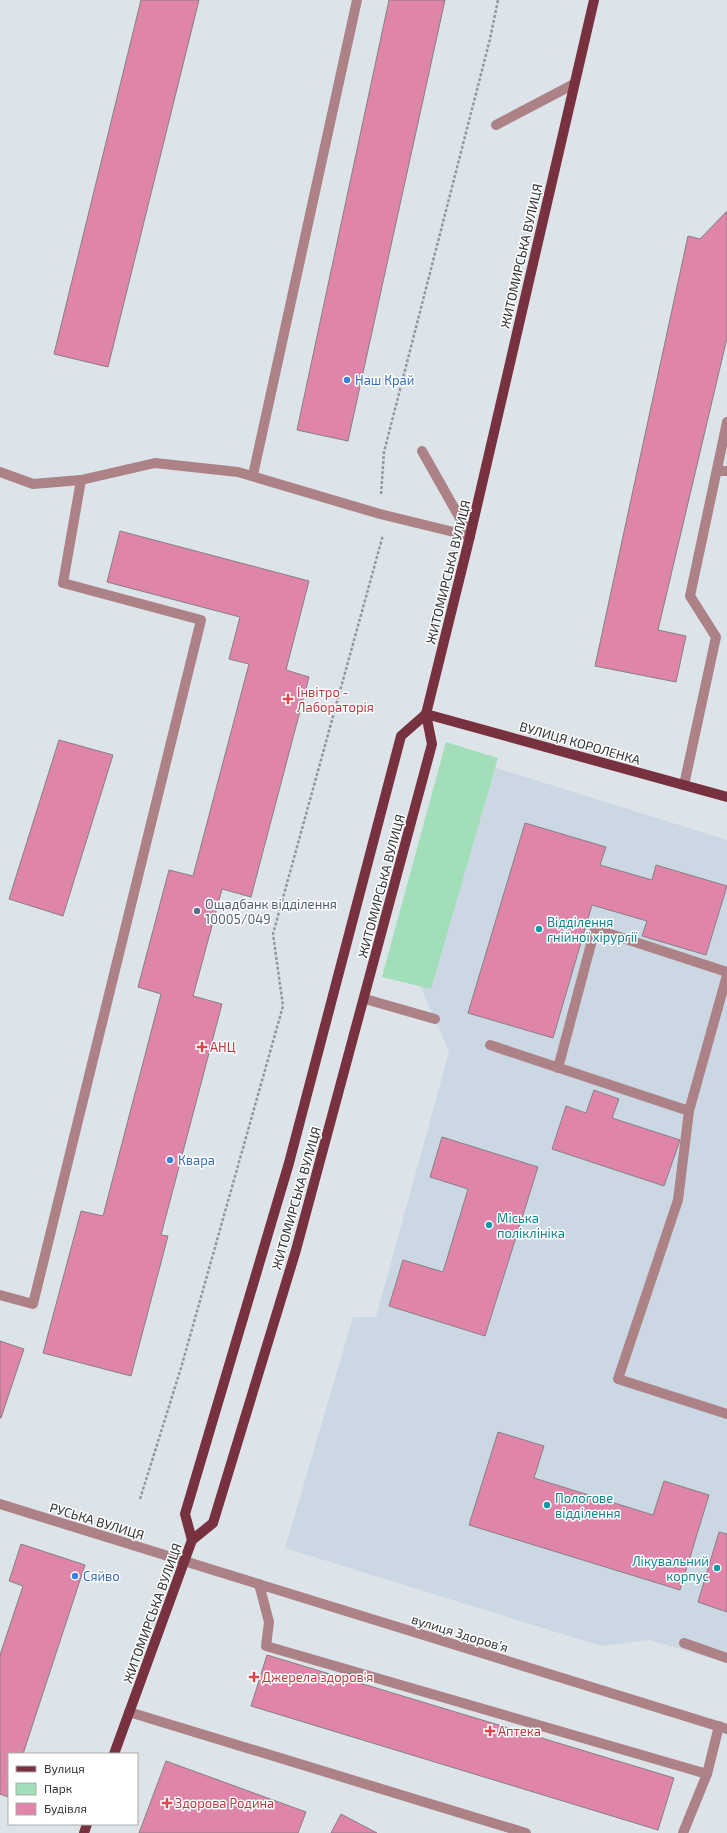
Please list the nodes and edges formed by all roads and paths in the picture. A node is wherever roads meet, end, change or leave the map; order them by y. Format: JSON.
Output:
{"nodes":[{"id":1,"x":357,"y":0,"type":"edge"},
{"id":2,"x":498,"y":0,"type":"edge"},
{"id":3,"x":594,"y":0,"type":"edge"},
{"id":4,"x":574,"y":84,"type":"junction"},
{"id":5,"x":496,"y":125,"type":"dead end"},
{"id":6,"x":727,"y":422,"type":"edge"},
{"id":7,"x":422,"y":451,"type":"dead end"},
{"id":8,"x":716,"y":471,"type":"junction"},
{"id":9,"x":727,"y":471,"type":"edge"},
{"id":10,"x":0,"y":472,"type":"edge"},
{"id":11,"x":253,"y":475,"type":"junction"},
{"id":12,"x":81,"y":480,"type":"junction"},
{"id":13,"x":380,"y":514,"type":"junction"},
{"id":14,"x":470,"y":536,"type":"junction"},
{"id":15,"x":426,"y":714,"type":"junction"},
{"id":16,"x":684,"y":785,"type":"junction"},
{"id":17,"x":727,"y":797,"type":"edge"},
{"id":18,"x":727,"y":972,"type":"edge"},
{"id":19,"x":727,"y":975,"type":"edge"},
{"id":20,"x":365,"y":999,"type":"junction"},
{"id":21,"x":435,"y":1020,"type":"dead end"},
{"id":22,"x":490,"y":1045,"type":"dead end"},
{"id":23,"x":558,"y":1068,"type":"junction"},
{"id":24,"x":689,"y":1111,"type":"junction"},
{"id":25,"x":0,"y":1295,"type":"edge"},
{"id":26,"x":727,"y":1414,"type":"edge"},
{"id":27,"x":140,"y":1499,"type":"dead end"},
{"id":28,"x":0,"y":1504,"type":"edge"},
{"id":29,"x":192,"y":1540,"type":"junction"},
{"id":30,"x":186,"y":1561,"type":"junction"},
{"id":31,"x":259,"y":1584,"type":"junction"},
{"id":32,"x":684,"y":1643,"type":"dead end"},
{"id":33,"x":727,"y":1658,"type":"edge"},
{"id":34,"x":129,"y":1712,"type":"junction"},
{"id":35,"x":723,"y":1727,"type":"edge"},
{"id":36,"x":114,"y":1753,"type":"edge"},
{"id":37,"x":707,"y":1774,"type":"junction"},
{"id":38,"x":526,"y":1833,"type":"edge"},
{"id":39,"x":683,"y":1833,"type":"edge"}],
"edges":[{"from":1,"to":11,"type":"street"},
{"from":2,"to":13,"type":"path"},
{"from":3,"to":4,"type":"main road","name":"ЖИТОМИРСЬКА ВУЛИЦЯ"},
{"from":4,"to":5,"type":"street"},
{"from":4,"to":14,"type":"main road","name":"ЖИТОМИРСЬКА ВУЛИЦЯ"},
{"from":6,"to":8,"type":"street"},
{"from":7,"to":14,"type":"street"},
{"from":8,"to":9,"type":"street"},
{"from":8,"to":16,"type":"street"},
{"from":10,"to":12,"type":"street"},
{"from":11,"to":12,"type":"street"},
{"from":11,"to":13,"type":"street"},
{"from":12,"to":25,"type":"street"},
{"from":13,"to":14,"type":"street"},
{"from":13,"to":27,"type":"path"},
{"from":14,"to":15,"type":"main road","name":"ЖИТОМИРСЬКА ВУЛИЦЯ"},
{"from":15,"to":16,"type":"main road","name":"ВУЛИЦЯ КОРОЛЕНКА"},
{"from":15,"to":20,"type":"main road","name":"ЖИТОМИРСЬКА ВУЛИЦЯ"},
{"from":15,"to":29,"type":"main road"},
{"from":16,"to":17,"type":"main road","name":"ВУЛИЦЯ КОРОЛЕНКА"},
{"from":18,"to":23,"type":"street"},
{"from":19,"to":24,"type":"street"},
{"from":20,"to":21,"type":"street"},
{"from":20,"to":29,"type":"main road","name":"ЖИТОМИРСЬКА ВУЛИЦЯ"},
{"from":22,"to":23,"type":"street"},
{"from":23,"to":24,"type":"street"},
{"from":24,"to":26,"type":"street"},
{"from":28,"to":30,"type":"street","name":"РУСЬКА ВУЛИЦЯ"},
{"from":29,"to":30,"type":"main road","name":"ЖИТОМИРСЬКА ВУЛИЦЯ"},
{"from":30,"to":31,"type":"street","name":"вулиця Здоровʼя"},
{"from":30,"to":34,"type":"main road","name":"ЖИТОМИРСЬКА ВУЛИЦЯ"},
{"from":31,"to":35,"type":"street","name":"вулиця Здоровʼя"},
{"from":31,"to":37,"type":"street"},
{"from":32,"to":33,"type":"street"},
{"from":34,"to":36,"type":"main road","name":"ЖИТОМИРСЬКА ВУЛИЦЯ"},
{"from":34,"to":38,"type":"street"},
{"from":35,"to":37,"type":"street"},
{"from":37,"to":39,"type":"street"}]}
